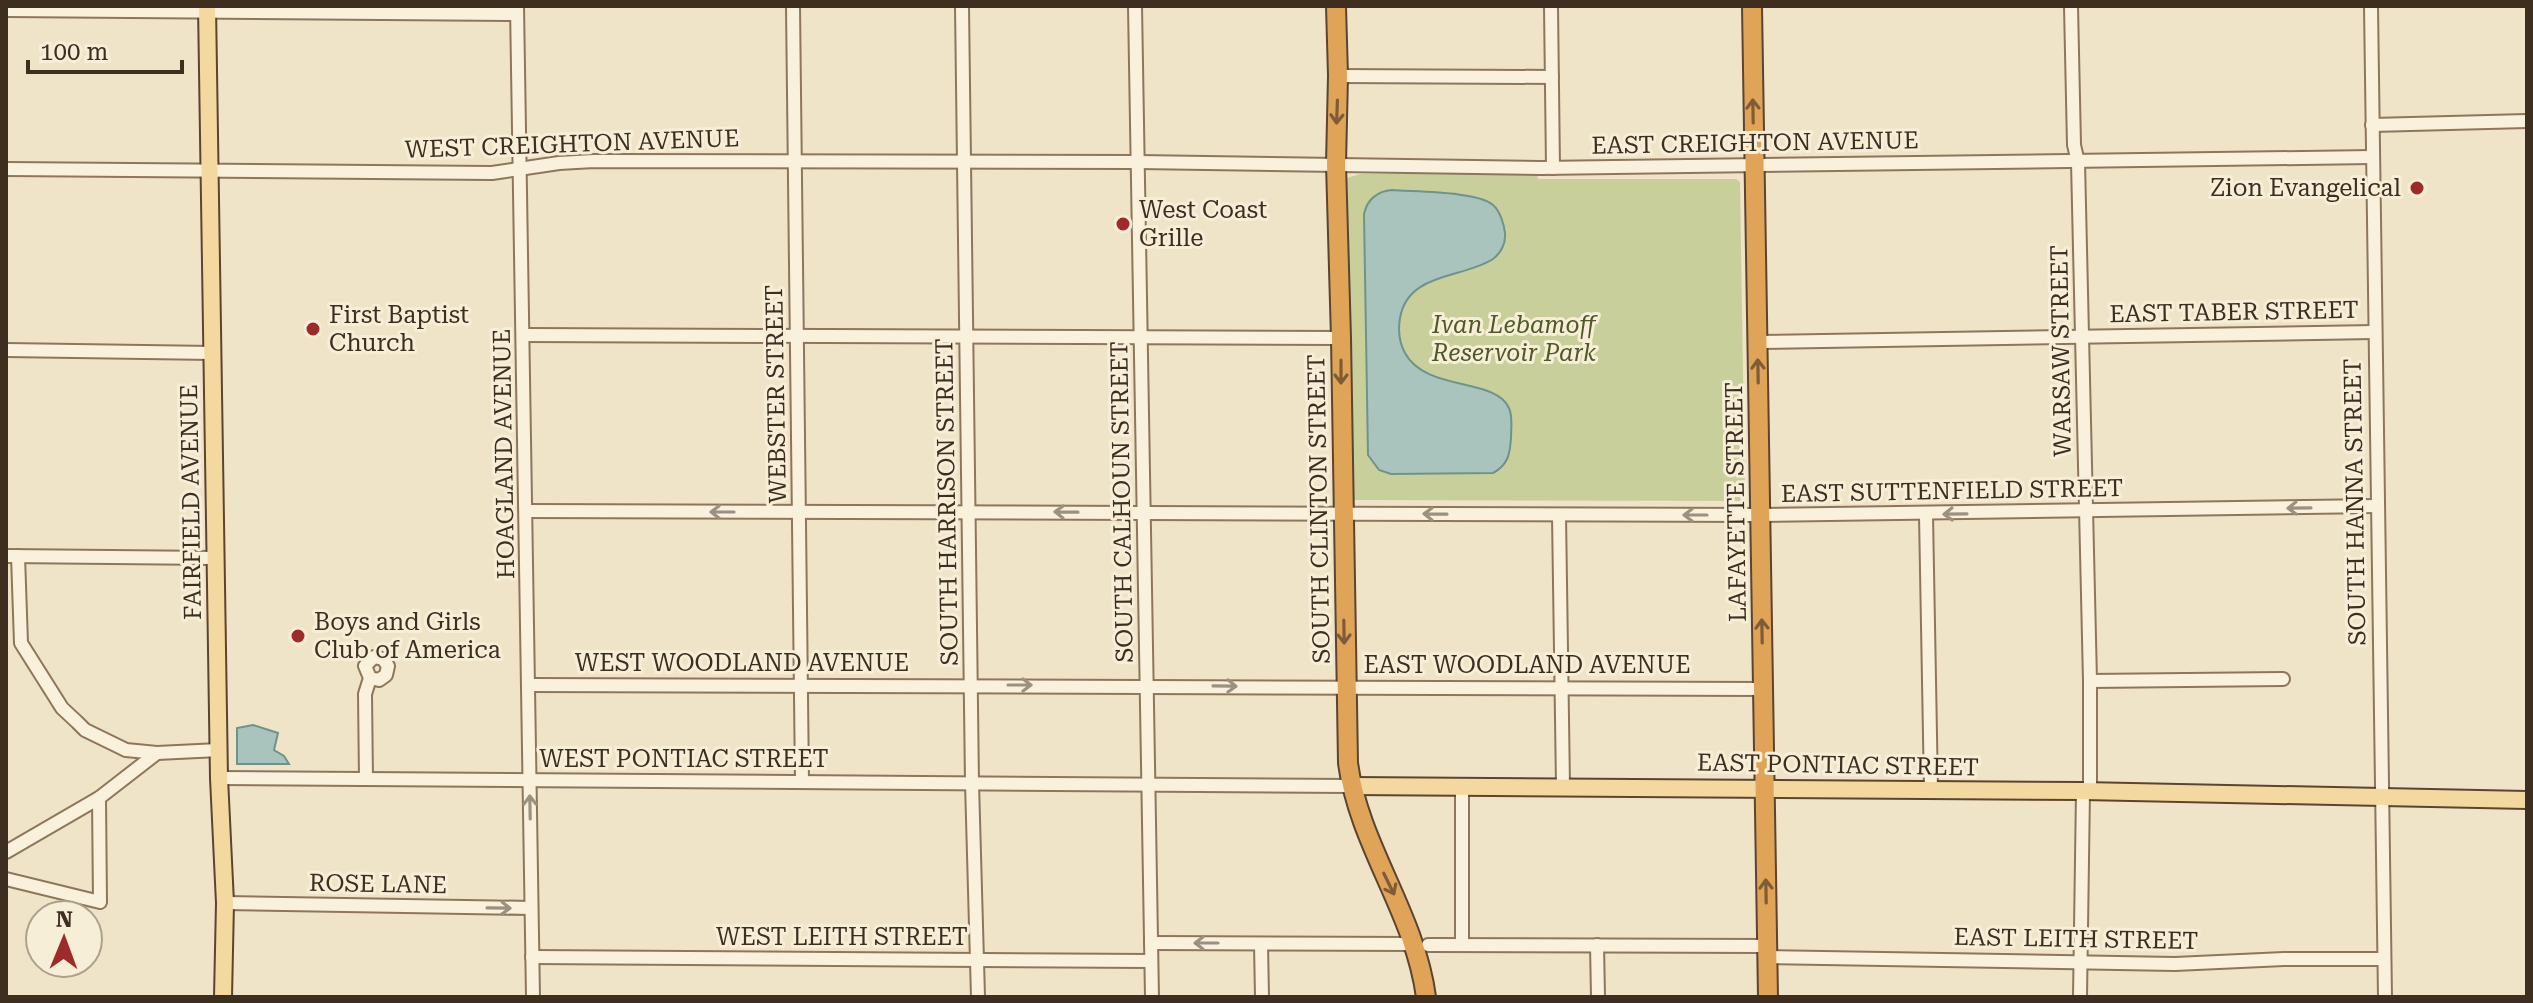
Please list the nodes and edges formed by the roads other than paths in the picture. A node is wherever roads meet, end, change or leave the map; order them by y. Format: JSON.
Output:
{"nodes":[{"id":1,"x":793,"y":6,"type":"edge"},
{"id":2,"x":962,"y":6,"type":"edge"},
{"id":3,"x":1135,"y":6,"type":"edge"},
{"id":4,"x":1336,"y":6,"type":"edge"},
{"id":5,"x":1551,"y":6,"type":"edge"},
{"id":6,"x":1752,"y":6,"type":"edge"},
{"id":7,"x":2071,"y":6,"type":"edge"},
{"id":8,"x":2371,"y":6,"type":"edge"},
{"id":9,"x":207,"y":9,"type":"edge"},
{"id":10,"x":6,"y":10,"type":"edge"},
{"id":11,"x":517,"y":10,"type":"edge"},
{"id":12,"x":1338,"y":76,"type":"junction"},
{"id":13,"x":1552,"y":77,"type":"junction"},
{"id":14,"x":2527,"y":121,"type":"edge"},
{"id":15,"x":2372,"y":125,"type":"junction"},
{"id":16,"x":2372,"y":157,"type":"junction"},
{"id":17,"x":795,"y":161,"type":"junction"},
{"id":18,"x":964,"y":162,"type":"junction"},
{"id":19,"x":1139,"y":162,"type":"junction"},
{"id":20,"x":2078,"y":162,"type":"junction"},
{"id":21,"x":1336,"y":164,"type":"junction"},
{"id":22,"x":1753,"y":165,"type":"junction"},
{"id":23,"x":522,"y":167,"type":"junction"},
{"id":24,"x":1553,"y":168,"type":"junction"},
{"id":25,"x":6,"y":169,"type":"edge"},
{"id":26,"x":210,"y":170,"type":"junction"},
{"id":27,"x":2374,"y":332,"type":"junction"},
{"id":28,"x":524,"y":335,"type":"junction"},
{"id":29,"x":798,"y":337,"type":"junction"},
{"id":30,"x":966,"y":337,"type":"junction"},
{"id":31,"x":2083,"y":337,"type":"junction"},
{"id":32,"x":1142,"y":338,"type":"junction"},
{"id":33,"x":1341,"y":338,"type":"junction"},
{"id":34,"x":1757,"y":342,"type":"junction"},
{"id":35,"x":6,"y":350,"type":"edge"},
{"id":36,"x":213,"y":353,"type":"junction"},
{"id":37,"x":2377,"y":506,"type":"junction"},
{"id":38,"x":526,"y":511,"type":"junction"},
{"id":39,"x":970,"y":511,"type":"junction"},
{"id":40,"x":2086,"y":511,"type":"junction"},
{"id":41,"x":799,"y":512,"type":"junction"},
{"id":42,"x":1144,"y":512,"type":"junction"},
{"id":43,"x":1343,"y":513,"type":"junction"},
{"id":44,"x":1559,"y":515,"type":"junction"},
{"id":45,"x":1760,"y":515,"type":"junction"},
{"id":46,"x":1926,"y":515,"type":"junction"},
{"id":47,"x":12,"y":556,"type":"edge"},
{"id":48,"x":215,"y":558,"type":"junction"},
{"id":49,"x":370,"y":678,"type":"dead end"},
{"id":50,"x":2283,"y":679,"type":"dead end"},
{"id":51,"x":2090,"y":681,"type":"junction"},
{"id":52,"x":529,"y":685,"type":"junction"},
{"id":53,"x":972,"y":685,"type":"junction"},
{"id":54,"x":802,"y":686,"type":"junction"},
{"id":55,"x":1147,"y":686,"type":"junction"},
{"id":56,"x":1345,"y":687,"type":"junction"},
{"id":57,"x":1561,"y":687,"type":"junction"},
{"id":58,"x":1764,"y":689,"type":"junction"},
{"id":59,"x":219,"y":750,"type":"junction"},
{"id":60,"x":157,"y":753,"type":"junction"},
{"id":61,"x":219,"y":778,"type":"junction"},
{"id":62,"x":366,"y":779,"type":"junction"},
{"id":63,"x":529,"y":780,"type":"junction"},
{"id":64,"x":802,"y":782,"type":"junction"},
{"id":65,"x":972,"y":783,"type":"junction"},
{"id":66,"x":1148,"y":785,"type":"junction"},
{"id":67,"x":1462,"y":785,"type":"junction"},
{"id":68,"x":1351,"y":786,"type":"junction"},
{"id":69,"x":1563,"y":786,"type":"junction"},
{"id":70,"x":1765,"y":788,"type":"junction"},
{"id":71,"x":1931,"y":790,"type":"junction"},
{"id":72,"x":2086,"y":791,"type":"junction"},
{"id":73,"x":2382,"y":797,"type":"junction"},
{"id":74,"x":99,"y":798,"type":"junction"},
{"id":75,"x":2527,"y":800,"type":"edge"},
{"id":76,"x":6,"y":852,"type":"edge"},
{"id":77,"x":6,"y":879,"type":"edge"},
{"id":78,"x":225,"y":903,"type":"junction"},
{"id":79,"x":531,"y":908,"type":"junction"},
{"id":80,"x":1151,"y":943,"type":"junction"},
{"id":81,"x":1261,"y":944,"type":"junction"},
{"id":82,"x":1421,"y":944,"type":"junction"},
{"id":83,"x":1462,"y":945,"type":"junction"},
{"id":84,"x":1597,"y":945,"type":"junction"},
{"id":85,"x":1767,"y":952,"type":"junction"},
{"id":86,"x":532,"y":957,"type":"junction"},
{"id":87,"x":2384,"y":959,"type":"junction"},
{"id":88,"x":977,"y":960,"type":"junction"},
{"id":89,"x":1151,"y":961,"type":"junction"},
{"id":90,"x":2080,"y":962,"type":"junction"},
{"id":91,"x":223,"y":997,"type":"edge"},
{"id":92,"x":533,"y":997,"type":"edge"},
{"id":93,"x":978,"y":997,"type":"edge"},
{"id":94,"x":1152,"y":997,"type":"edge"},
{"id":95,"x":1262,"y":997,"type":"edge"},
{"id":96,"x":1426,"y":997,"type":"edge"},
{"id":97,"x":1598,"y":997,"type":"edge"},
{"id":98,"x":1768,"y":997,"type":"edge"},
{"id":99,"x":2080,"y":997,"type":"edge"},
{"id":100,"x":2385,"y":997,"type":"edge"}],
"edges":[{"from":1,"to":17,"type":"street","name":"WEBSTER STREET"},
{"from":2,"to":18,"type":"street","name":"SOUTH HARRISON STREET"},
{"from":3,"to":19,"type":"street","name":"SOUTH CALHOUN STREET"},
{"from":4,"to":12,"type":"highway","name":"SOUTH CLINTON STREET"},
{"from":5,"to":13,"type":"street"},
{"from":22,"to":6,"type":"highway","name":"LAFAYETTE STREET","one_way":true},
{"from":7,"to":20,"type":"street","name":"WARSAW STREET"},
{"from":8,"to":15,"type":"street","name":"SOUTH HANNA STREET"},
{"from":9,"to":10,"type":"street"},
{"from":9,"to":11,"type":"street"},
{"from":9,"to":26,"type":"main road","name":"FAIRFIELD AVENUE"},
{"from":11,"to":23,"type":"street","name":"HOAGLAND AVENUE"},
{"from":12,"to":13,"type":"street"},
{"from":12,"to":21,"type":"highway","name":"SOUTH CLINTON STREET","one_way":true},
{"from":13,"to":24,"type":"street"},
{"from":14,"to":15,"type":"street"},
{"from":15,"to":16,"type":"street","name":"SOUTH HANNA STREET"},
{"from":16,"to":20,"type":"street","name":"EAST CREIGHTON AVENUE"},
{"from":16,"to":27,"type":"street","name":"SOUTH HANNA STREET"},
{"from":17,"to":18,"type":"street","name":"WEST CREIGHTON AVENUE"},
{"from":17,"to":23,"type":"street","name":"WEST CREIGHTON AVENUE"},
{"from":17,"to":29,"type":"street","name":"WEBSTER STREET"},
{"from":18,"to":19,"type":"street","name":"WEST CREIGHTON AVENUE"},
{"from":18,"to":30,"type":"street","name":"SOUTH HARRISON STREET"},
{"from":19,"to":21,"type":"street","name":"EAST CREIGHTON AVENUE"},
{"from":19,"to":32,"type":"street","name":"SOUTH CALHOUN STREET"},
{"from":20,"to":22,"type":"street","name":"EAST CREIGHTON AVENUE"},
{"from":20,"to":31,"type":"street","name":"WARSAW STREET"},
{"from":21,"to":24,"type":"street","name":"EAST CREIGHTON AVENUE"},
{"from":21,"to":33,"type":"highway","name":"SOUTH CLINTON STREET"},
{"from":22,"to":24,"type":"street","name":"EAST CREIGHTON AVENUE"},
{"from":22,"to":34,"type":"highway","name":"LAFAYETTE STREET"},
{"from":23,"to":26,"type":"street","name":"WEST CREIGHTON AVENUE"},
{"from":23,"to":28,"type":"street","name":"HOAGLAND AVENUE"},
{"from":25,"to":26,"type":"street","name":"WEST CREIGHTON AVENUE"},
{"from":26,"to":36,"type":"main road","name":"FAIRFIELD AVENUE"},
{"from":27,"to":31,"type":"street","name":"EAST TABER STREET"},
{"from":27,"to":37,"type":"street","name":"SOUTH HANNA STREET"},
{"from":28,"to":29,"type":"street"},
{"from":28,"to":38,"type":"street","name":"HOAGLAND AVENUE"},
{"from":29,"to":30,"type":"street"},
{"from":29,"to":41,"type":"street","name":"WEBSTER STREET"},
{"from":30,"to":32,"type":"street"},
{"from":30,"to":39,"type":"street","name":"SOUTH HARRISON STREET"},
{"from":31,"to":34,"type":"street","name":"EAST TABER STREET"},
{"from":31,"to":40,"type":"street","name":"WARSAW STREET"},
{"from":32,"to":33,"type":"street"},
{"from":32,"to":42,"type":"street","name":"SOUTH CALHOUN STREET"},
{"from":33,"to":43,"type":"highway","name":"SOUTH CLINTON STREET","one_way":true},
{"from":45,"to":34,"type":"highway","name":"LAFAYETTE STREET","one_way":true},
{"from":35,"to":36,"type":"street"},
{"from":36,"to":48,"type":"main road","name":"FAIRFIELD AVENUE"},
{"from":37,"to":40,"type":"street","name":"EAST SUTTENFIELD STREET","one_way":true},
{"from":37,"to":73,"type":"street","name":"SOUTH HANNA STREET"},
{"from":41,"to":38,"type":"street","name":"EAST SUTTENFIELD STREET","one_way":true},
{"from":38,"to":52,"type":"street","name":"HOAGLAND AVENUE"},
{"from":39,"to":41,"type":"street","name":"EAST SUTTENFIELD STREET"},
{"from":42,"to":39,"type":"street","name":"EAST SUTTENFIELD STREET","one_way":true},
{"from":39,"to":53,"type":"street","name":"SOUTH HARRISON STREET"},
{"from":40,"to":46,"type":"street","name":"EAST SUTTENFIELD STREET","one_way":true},
{"from":40,"to":51,"type":"street","name":"WARSAW STREET"},
{"from":41,"to":54,"type":"street","name":"WEBSTER STREET"},
{"from":42,"to":43,"type":"street","name":"EAST SUTTENFIELD STREET"},
{"from":42,"to":55,"type":"street","name":"SOUTH CALHOUN STREET"},
{"from":44,"to":43,"type":"street","name":"EAST SUTTENFIELD STREET","one_way":true},
{"from":43,"to":56,"type":"highway","name":"SOUTH CLINTON STREET","one_way":true},
{"from":45,"to":44,"type":"street","name":"EAST SUTTENFIELD STREET","one_way":true},
{"from":44,"to":57,"type":"street"},
{"from":45,"to":46,"type":"street","name":"EAST SUTTENFIELD STREET"},
{"from":58,"to":45,"type":"highway","name":"LAFAYETTE STREET","one_way":true},
{"from":46,"to":71,"type":"street"},
{"from":47,"to":48,"type":"street"},
{"from":47,"to":60,"type":"street"},
{"from":48,"to":59,"type":"main road","name":"FAIRFIELD AVENUE"},
{"from":49,"to":62,"type":"street"},
{"from":50,"to":51,"type":"street"},
{"from":51,"to":72,"type":"street","name":"WARSAW STREET"},
{"from":52,"to":54,"type":"street","name":"WEST WOODLAND AVENUE"},
{"from":52,"to":63,"type":"street","name":"HOAGLAND AVENUE"},
{"from":53,"to":54,"type":"street","name":"WEST WOODLAND AVENUE"},
{"from":53,"to":55,"type":"street","name":"WEST WOODLAND AVENUE","one_way":true},
{"from":53,"to":65,"type":"street","name":"SOUTH HARRISON STREET"},
{"from":54,"to":64,"type":"street","name":"WEBSTER STREET"},
{"from":55,"to":56,"type":"street","name":"EAST WOODLAND AVENUE","one_way":true},
{"from":55,"to":66,"type":"street","name":"SOUTH CALHOUN STREET"},
{"from":56,"to":57,"type":"street","name":"EAST WOODLAND AVENUE"},
{"from":56,"to":68,"type":"highway","name":"SOUTH CLINTON STREET"},
{"from":57,"to":58,"type":"street","name":"EAST WOODLAND AVENUE"},
{"from":57,"to":69,"type":"street"},
{"from":58,"to":70,"type":"highway","name":"LAFAYETTE STREET"},
{"from":59,"to":60,"type":"street"},
{"from":59,"to":61,"type":"main road","name":"FAIRFIELD AVENUE"},
{"from":60,"to":74,"type":"street"},
{"from":61,"to":62,"type":"street","name":"WEST PONTIAC STREET"},
{"from":61,"to":78,"type":"main road","name":"FAIRFIELD AVENUE"},
{"from":62,"to":63,"type":"street","name":"WEST PONTIAC STREET"},
{"from":63,"to":64,"type":"street","name":"WEST PONTIAC STREET"},
{"from":79,"to":63,"type":"street","name":"HOAGLAND AVENUE","one_way":true},
{"from":64,"to":65,"type":"street","name":"WEST PONTIAC STREET"},
{"from":65,"to":66,"type":"street","name":"WEST PONTIAC STREET"},
{"from":65,"to":88,"type":"street","name":"SOUTH HARRISON STREET"},
{"from":66,"to":68,"type":"street","name":"EAST PONTIAC STREET"},
{"from":66,"to":80,"type":"street","name":"SOUTH CALHOUN STREET"},
{"from":67,"to":68,"type":"main road","name":"EAST PONTIAC STREET"},
{"from":67,"to":69,"type":"main road","name":"EAST PONTIAC STREET"},
{"from":67,"to":83,"type":"street"},
{"from":68,"to":82,"type":"highway","name":"SOUTH CLINTON STREET","one_way":true},
{"from":69,"to":70,"type":"main road","name":"EAST PONTIAC STREET"},
{"from":70,"to":71,"type":"main road","name":"EAST PONTIAC STREET"},
{"from":85,"to":70,"type":"highway","name":"LAFAYETTE STREET","one_way":true},
{"from":71,"to":72,"type":"main road","name":"EAST PONTIAC STREET"},
{"from":72,"to":73,"type":"main road","name":"EAST PONTIAC STREET"},
{"from":72,"to":90,"type":"street","name":"WARSAW STREET"},
{"from":73,"to":75,"type":"main road","name":"EAST PONTIAC STREET"},
{"from":73,"to":87,"type":"street","name":"SOUTH HANNA STREET"},
{"from":74,"to":76,"type":"street"},
{"from":74,"to":77,"type":"street"},
{"from":78,"to":79,"type":"street","name":"ROSE LANE","one_way":true},
{"from":78,"to":91,"type":"main road","name":"FAIRFIELD AVENUE"},
{"from":79,"to":86,"type":"street","name":"HOAGLAND AVENUE"},
{"from":81,"to":80,"type":"street","name":"EAST LEITH STREET","one_way":true},
{"from":80,"to":89,"type":"street","name":"SOUTH CALHOUN STREET"},
{"from":81,"to":82,"type":"street","name":"EAST LEITH STREET"},
{"from":81,"to":95,"type":"street"},
{"from":82,"to":83,"type":"street","name":"EAST LEITH STREET"},
{"from":82,"to":96,"type":"highway","name":"SOUTH CLINTON STREET"},
{"from":83,"to":84,"type":"street","name":"EAST LEITH STREET"},
{"from":84,"to":85,"type":"street","name":"EAST LEITH STREET"},
{"from":84,"to":97,"type":"street"},
{"from":85,"to":90,"type":"street","name":"EAST LEITH STREET"},
{"from":85,"to":98,"type":"highway","name":"LAFAYETTE STREET"},
{"from":86,"to":88,"type":"street","name":"WEST LEITH STREET"},
{"from":86,"to":92,"type":"street","name":"HOAGLAND AVENUE"},
{"from":87,"to":90,"type":"street","name":"EAST LEITH STREET"},
{"from":87,"to":100,"type":"street","name":"SOUTH HANNA STREET"},
{"from":88,"to":89,"type":"street","name":"WEST LEITH STREET"},
{"from":88,"to":93,"type":"street","name":"SOUTH HARRISON STREET"},
{"from":89,"to":94,"type":"street","name":"SOUTH CALHOUN STREET"},
{"from":90,"to":99,"type":"street","name":"WARSAW STREET"}]}
